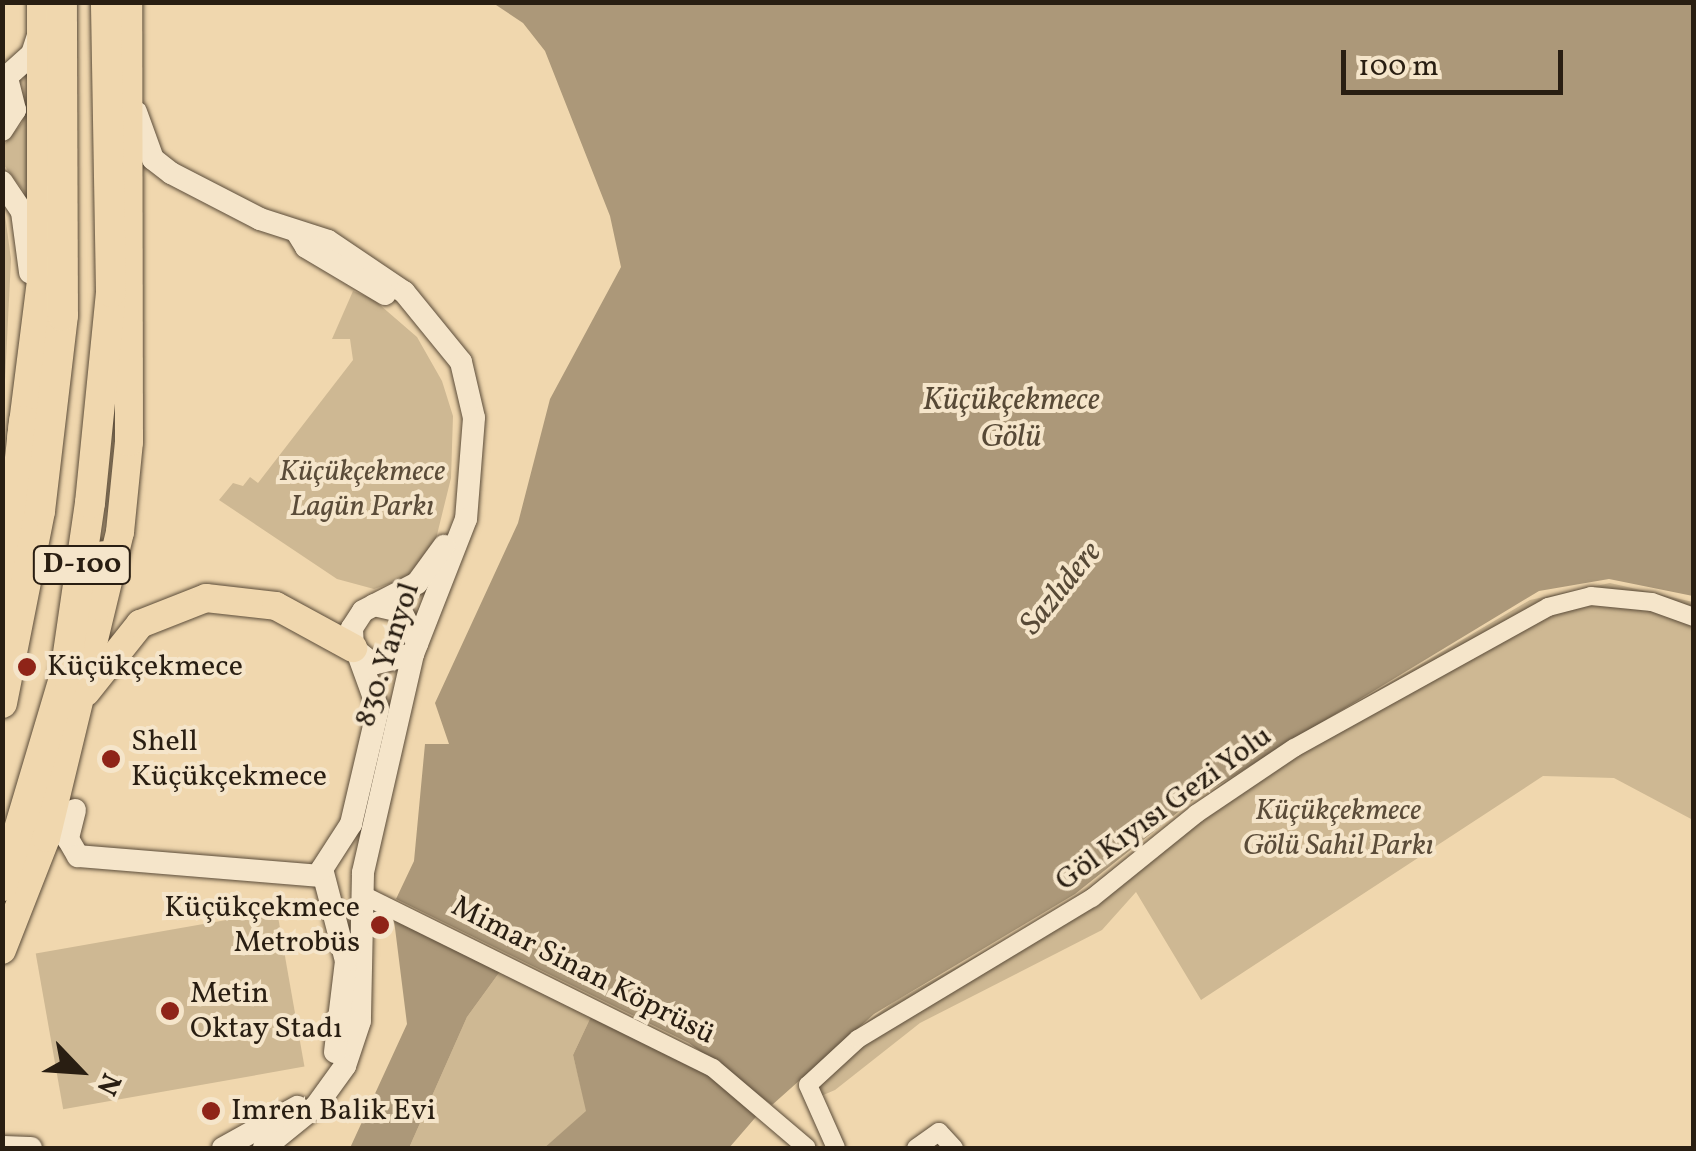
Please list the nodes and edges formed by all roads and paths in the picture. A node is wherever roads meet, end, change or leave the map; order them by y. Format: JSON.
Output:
{"nodes":[{"id":1,"x":106,"y":2,"type":"edge"},
{"id":2,"x":128,"y":2,"type":"edge"},
{"id":3,"x":48,"y":8,"type":"edge"},
{"id":4,"x":128,"y":38,"type":"junction"},
{"id":5,"x":4,"y":77,"type":"edge"},
{"id":6,"x":2,"y":130,"type":"edge"},
{"id":7,"x":2,"y":182,"type":"edge"},
{"id":8,"x":112,"y":234,"type":"junction"},
{"id":9,"x":354,"y":265,"type":"junction"},
{"id":10,"x":36,"y":308,"type":"junction"},
{"id":11,"x":24,"y":421,"type":"junction"},
{"id":12,"x":2,"y":544,"type":"edge"},
{"id":13,"x":374,"y":604,"type":"junction"},
{"id":14,"x":98,"y":606,"type":"junction"},
{"id":15,"x":2,"y":611,"type":"edge"},
{"id":16,"x":1694,"y":617,"type":"edge"},
{"id":17,"x":415,"y":649,"type":"junction"},
{"id":18,"x":356,"y":651,"type":"junction"},
{"id":19,"x":79,"y":701,"type":"junction"},
{"id":20,"x":2,"y":703,"type":"edge"},
{"id":21,"x":75,"y":810,"type":"dead end"},
{"id":22,"x":333,"y":853,"type":"junction"},
{"id":23,"x":327,"y":882,"type":"junction"},
{"id":24,"x":363,"y":884,"type":"junction"},
{"id":25,"x":2,"y":886,"type":"edge"},
{"id":26,"x":2,"y":950,"type":"edge"},
{"id":27,"x":2,"y":1147,"type":"edge"},
{"id":28,"x":31,"y":1148,"type":"edge"},
{"id":29,"x":223,"y":1148,"type":"edge"},
{"id":30,"x":264,"y":1148,"type":"edge"},
{"id":31,"x":807,"y":1148,"type":"edge"},
{"id":32,"x":836,"y":1148,"type":"edge"},
{"id":33,"x":916,"y":1148,"type":"edge"},
{"id":34,"x":954,"y":1148,"type":"edge"}],
"edges":[{"from":1,"to":8,"type":"highway","number":"D-100"},
{"from":2,"to":4,"type":"main road"},
{"from":3,"to":5,"type":"main road"},
{"from":3,"to":10,"type":"main road"},
{"from":3,"to":20,"type":"highway","number":"D-100"},
{"from":4,"to":9,"type":"main road","name":"830. Yanyol"},
{"from":4,"to":14,"type":"main road"},
{"from":5,"to":6,"type":"main road"},
{"from":7,"to":10,"type":"main road"},
{"from":8,"to":14,"type":"highway"},
{"from":8,"to":25,"type":"highway","number":"D-100"},
{"from":9,"to":13,"type":"main road","name":"830. Yanyol"},
{"from":9,"to":17,"type":"main road","name":"830. Yanyol"},
{"from":10,"to":11,"type":"main road"},
{"from":11,"to":12,"type":"main road"},
{"from":11,"to":15,"type":"highway"},
{"from":13,"to":17,"type":"main road"},
{"from":13,"to":18,"type":"main road"},
{"from":14,"to":19,"type":"main road"},
{"from":16,"to":32,"type":"street","name":"Göl Kıyısı Gezi Yolu"},
{"from":17,"to":18,"type":"main road"},
{"from":17,"to":24,"type":"main road","name":"830. Yanyol"},
{"from":18,"to":19,"type":"main road"},
{"from":18,"to":22,"type":"main road","name":"830. Yanyol"},
{"from":19,"to":26,"type":"main road"},
{"from":21,"to":23,"type":"main road"},
{"from":22,"to":23,"type":"main road","name":"830. Yanyol"},
{"from":22,"to":24,"type":"main road"},
{"from":23,"to":24,"type":"main road"},
{"from":23,"to":29,"type":"main road"},
{"from":24,"to":30,"type":"main road","name":"830. Yanyol"},
{"from":24,"to":31,"type":"street","name":"Mimar Sinan Köprüsü"},
{"from":27,"to":28,"type":"main road"},
{"from":33,"to":34,"type":"street"}]}
